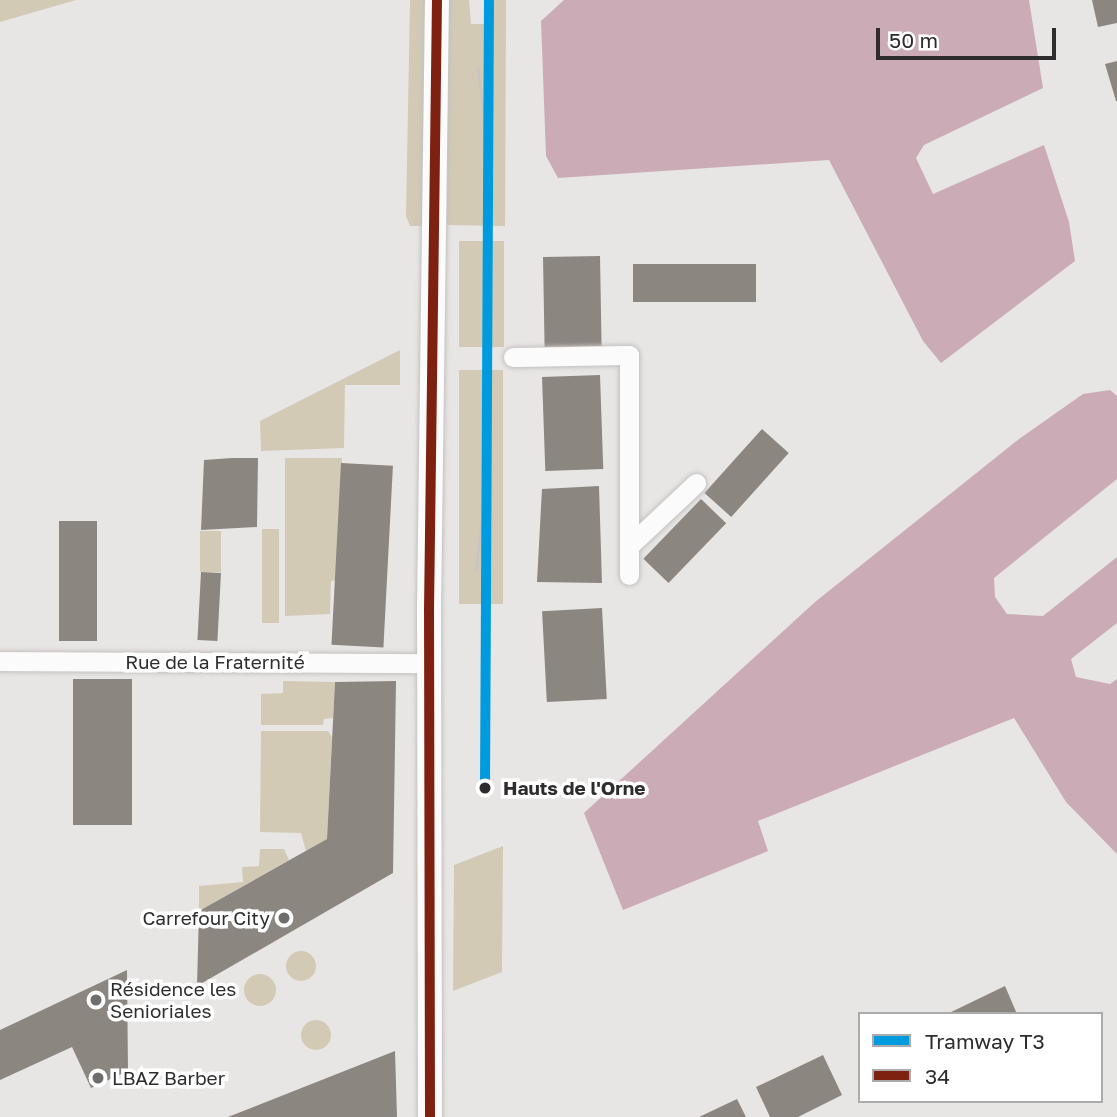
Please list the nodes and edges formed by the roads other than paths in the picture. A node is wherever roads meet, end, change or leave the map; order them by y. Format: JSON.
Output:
{"nodes":[{"id":1,"x":438,"y":0,"type":"edge"},
{"id":2,"x":513,"y":356,"type":"dead end"},
{"id":3,"x":696,"y":483,"type":"dead end"},
{"id":4,"x":629,"y":546,"type":"junction"},
{"id":5,"x":629,"y":575,"type":"dead end"},
{"id":6,"x":0,"y":660,"type":"edge"},
{"id":7,"x":429,"y":663,"type":"junction"},
{"id":8,"x":430,"y":1117,"type":"edge"}],
"edges":[{"from":1,"to":7,"type":"street"},
{"from":2,"to":4,"type":"street"},
{"from":3,"to":4,"type":"street"},
{"from":4,"to":5,"type":"street"},
{"from":6,"to":7,"type":"street","name":"Rue de la Fraternité"},
{"from":7,"to":8,"type":"street"}]}
